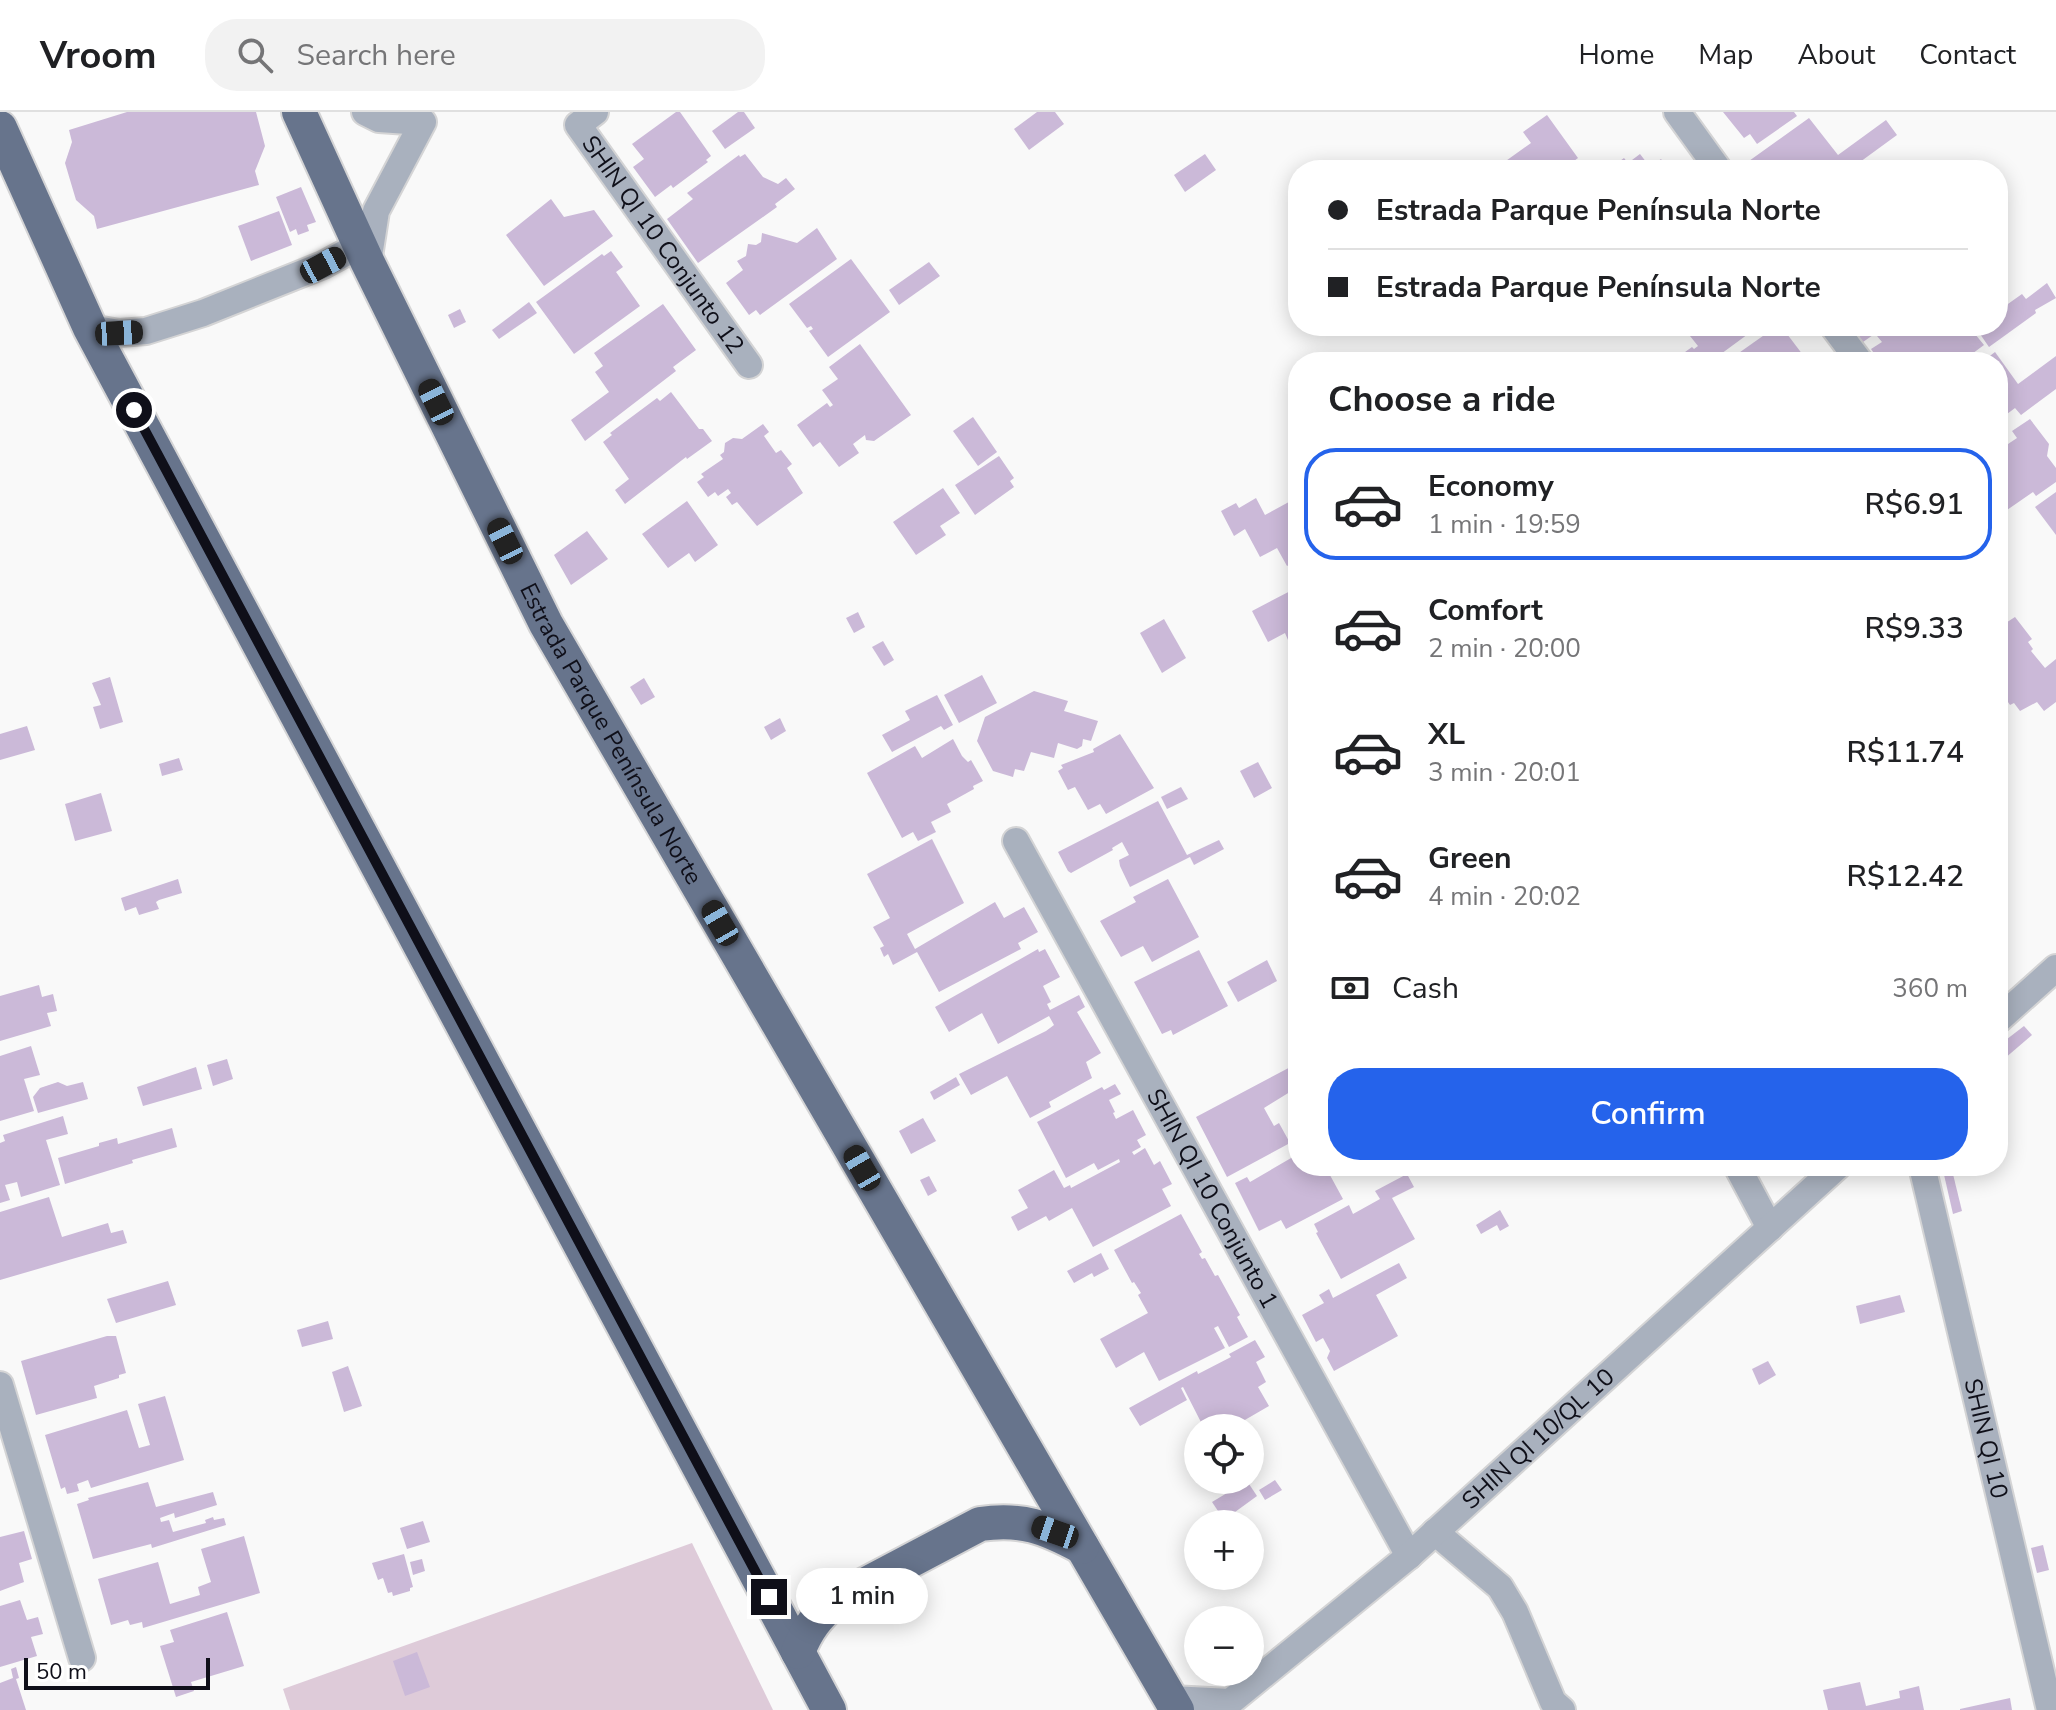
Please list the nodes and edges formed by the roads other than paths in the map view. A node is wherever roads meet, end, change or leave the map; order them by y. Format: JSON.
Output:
{"nodes":[{"id":1,"x":299,"y":112,"type":"edge"},
{"id":2,"x":365,"y":112,"type":"edge"},
{"id":3,"x":1677,"y":112,"type":"edge"},
{"id":4,"x":431,"y":117,"type":"edge"},
{"id":5,"x":586,"y":118,"type":"edge"},
{"id":6,"x":0,"y":128,"type":"edge"},
{"id":7,"x":1712,"y":160,"type":"edge"},
{"id":8,"x":364,"y":254,"type":"junction"},
{"id":9,"x":90,"y":328,"type":"junction"},
{"id":10,"x":749,"y":365,"type":"dead end"},
{"id":11,"x":1016,"y":841,"type":"dead end"},
{"id":12,"x":2056,"y":968,"type":"edge"},
{"id":13,"x":2008,"y":1011,"type":"edge"},
{"id":14,"x":1742,"y":1176,"type":"edge"},
{"id":15,"x":1827,"y":1176,"type":"edge"},
{"id":16,"x":1924,"y":1176,"type":"edge"},
{"id":17,"x":1770,"y":1228,"type":"junction"},
{"id":18,"x":0,"y":1385,"type":"edge"},
{"id":19,"x":1435,"y":1532,"type":"junction"},
{"id":20,"x":1082,"y":1547,"type":"junction"},
{"id":21,"x":1409,"y":1556,"type":"junction"},
{"id":22,"x":798,"y":1652,"type":"junction"},
{"id":23,"x":82,"y":1658,"type":"dead end"},
{"id":24,"x":1174,"y":1704,"type":"edge"},
{"id":25,"x":1229,"y":1706,"type":"edge"},
{"id":26,"x":829,"y":1710,"type":"edge"},
{"id":27,"x":1562,"y":1710,"type":"edge"},
{"id":28,"x":2050,"y":1710,"type":"edge"}],
"edges":[{"from":1,"to":8,"type":"main road","name":"Estrada Parque Península Norte"},
{"from":2,"to":4,"type":"street"},
{"from":3,"to":7,"type":"street"},
{"from":4,"to":8,"type":"street"},
{"from":5,"to":10,"type":"street","name":"SHIN QI 10 Conjunto 12"},
{"from":6,"to":9,"type":"main road"},
{"from":8,"to":9,"type":"street"},
{"from":8,"to":20,"type":"main road","name":"Estrada Parque Península Norte"},
{"from":9,"to":22,"type":"main road"},
{"from":11,"to":21,"type":"street","name":"SHIN QI 10 Conjunto 1"},
{"from":12,"to":13,"type":"street"},
{"from":14,"to":17,"type":"street"},
{"from":15,"to":17,"type":"street","name":"SHIN QI 10/QL 10"},
{"from":16,"to":28,"type":"street","name":"SHIN QI 10"},
{"from":17,"to":19,"type":"street","name":"SHIN QI 10/QL 10"},
{"from":18,"to":23,"type":"street"},
{"from":19,"to":21,"type":"street","name":"SHIN QI 10/QL 10"},
{"from":19,"to":27,"type":"street"},
{"from":20,"to":22,"type":"main road"},
{"from":20,"to":24,"type":"main road","name":"Estrada Parque Península Norte"},
{"from":21,"to":25,"type":"street","name":"SHIN QI 10/QL 10"},
{"from":22,"to":26,"type":"main road"},
{"from":24,"to":25,"type":"street","name":"SHIN QI 10/QL 10"}]}
